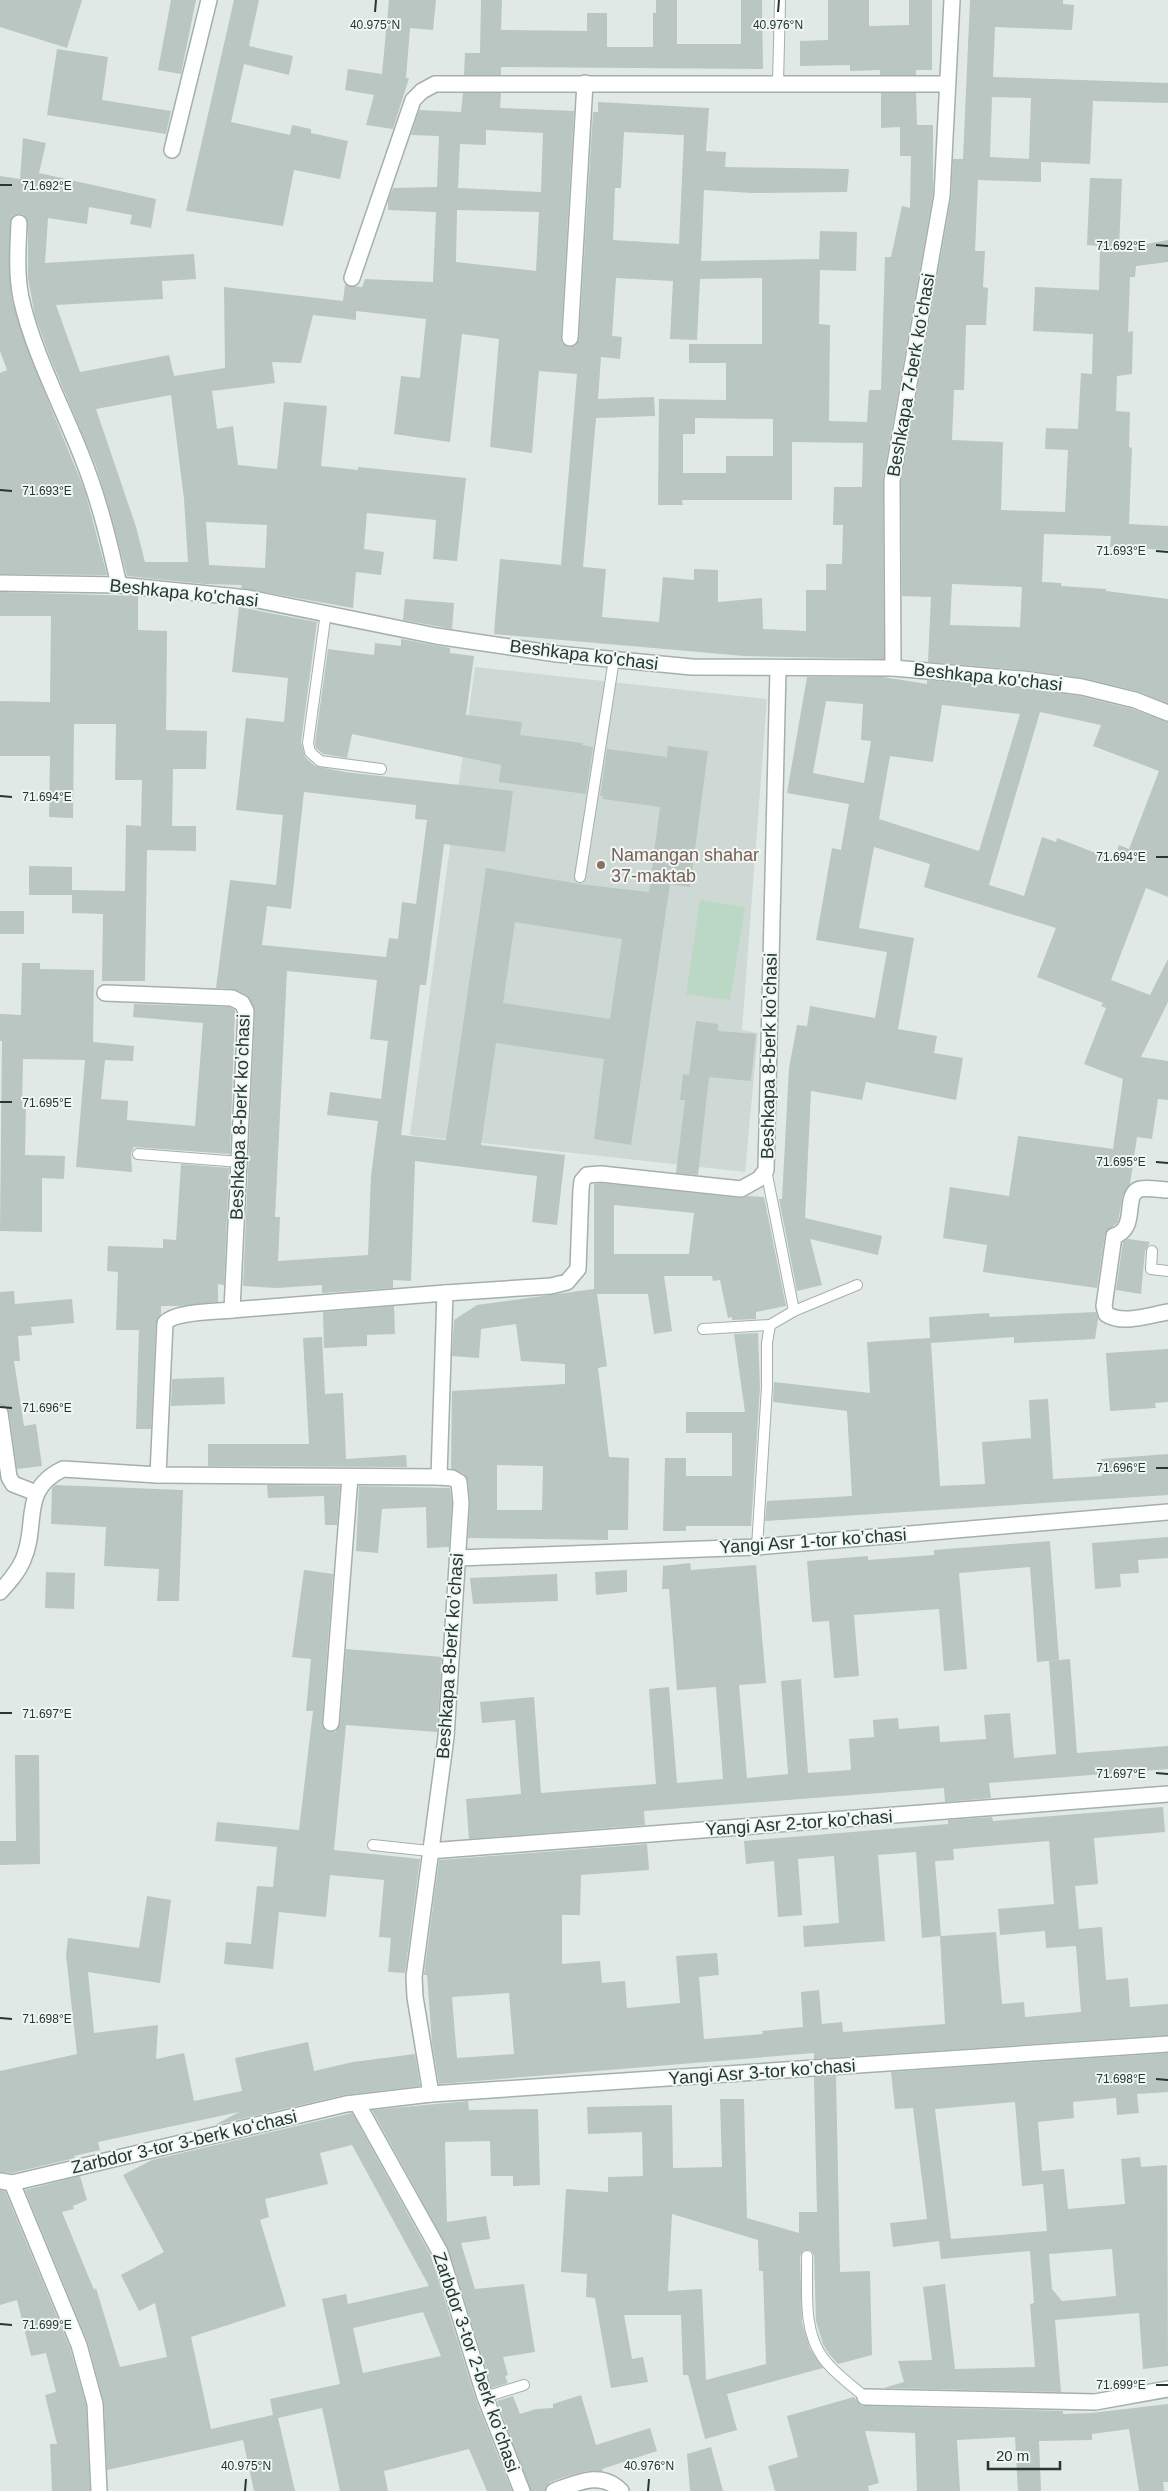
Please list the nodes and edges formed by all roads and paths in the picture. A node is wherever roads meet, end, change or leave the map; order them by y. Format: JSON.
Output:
{"nodes":[{"id":1,"x":209,"y":0,"type":"edge"},
{"id":2,"x":952,"y":0,"type":"edge"},
{"id":3,"x":780,"y":2,"type":"dead end"},
{"id":4,"x":585,"y":83,"type":"junction"},
{"id":5,"x":778,"y":83,"type":"junction"},
{"id":6,"x":946,"y":84,"type":"junction"},
{"id":7,"x":172,"y":150,"type":"dead end"},
{"id":8,"x":19,"y":223,"type":"dead end"},
{"id":9,"x":352,"y":278,"type":"dead end"},
{"id":10,"x":570,"y":338,"type":"dead end"},
{"id":11,"x":0,"y":583,"type":"edge"},
{"id":12,"x":119,"y":585,"type":"junction"},
{"id":13,"x":326,"y":612,"type":"junction"},
{"id":14,"x":614,"y":659,"type":"junction"},
{"id":15,"x":893,"y":668,"type":"junction"},
{"id":16,"x":778,"y":669,"type":"junction"},
{"id":17,"x":1168,"y":713,"type":"edge"},
{"id":18,"x":381,"y":768,"type":"dead end"},
{"id":19,"x":580,"y":877,"type":"dead end"},
{"id":20,"x":105,"y":993,"type":"dead end"},
{"id":21,"x":138,"y":1154,"type":"dead end"},
{"id":22,"x":240,"y":1162,"type":"junction"},
{"id":23,"x":766,"y":1170,"type":"junction"},
{"id":24,"x":1168,"y":1190,"type":"edge"},
{"id":25,"x":1152,"y":1252,"type":"dead end"},
{"id":26,"x":1168,"y":1271,"type":"edge"},
{"id":27,"x":857,"y":1285,"type":"dead end"},
{"id":28,"x":445,"y":1293,"type":"junction"},
{"id":29,"x":232,"y":1310,"type":"junction"},
{"id":30,"x":794,"y":1311,"type":"junction"},
{"id":31,"x":1168,"y":1312,"type":"edge"},
{"id":32,"x":770,"y":1325,"type":"junction"},
{"id":33,"x":703,"y":1329,"type":"dead end"},
{"id":34,"x":0,"y":1413,"type":"edge"},
{"id":35,"x":158,"y":1475,"type":"junction"},
{"id":36,"x":350,"y":1477,"type":"junction"},
{"id":37,"x":439,"y":1477,"type":"junction"},
{"id":38,"x":36,"y":1493,"type":"junction"},
{"id":39,"x":1168,"y":1512,"type":"edge"},
{"id":40,"x":758,"y":1546,"type":"junction"},
{"id":41,"x":458,"y":1558,"type":"junction"},
{"id":42,"x":0,"y":1592,"type":"edge"},
{"id":43,"x":331,"y":1724,"type":"dead end"},
{"id":44,"x":1168,"y":1794,"type":"edge"},
{"id":45,"x":373,"y":1846,"type":"dead end"},
{"id":46,"x":429,"y":1851,"type":"junction"},
{"id":47,"x":1168,"y":2044,"type":"edge"},
{"id":48,"x":431,"y":2094,"type":"junction"},
{"id":49,"x":356,"y":2102,"type":"junction"},
{"id":50,"x":6,"y":2182,"type":"edge"},
{"id":51,"x":807,"y":2256,"type":"dead end"},
{"id":52,"x":524,"y":2384,"type":"dead end"},
{"id":53,"x":1168,"y":2389,"type":"edge"},
{"id":54,"x":485,"y":2397,"type":"junction"},
{"id":55,"x":865,"y":2397,"type":"joint"},
{"id":56,"x":99,"y":2491,"type":"edge"},
{"id":57,"x":522,"y":2491,"type":"edge"},
{"id":58,"x":554,"y":2491,"type":"edge"},
{"id":59,"x":622,"y":2491,"type":"edge"}],
"edges":[{"from":1,"to":7,"type":"street"},
{"from":2,"to":6,"type":"street","name":"Beshkapa 7-berk koʻchasi"},
{"from":3,"to":5,"type":"lane"},
{"from":4,"to":5,"type":"street"},
{"from":4,"to":9,"type":"street"},
{"from":4,"to":10,"type":"street"},
{"from":5,"to":6,"type":"street"},
{"from":6,"to":15,"type":"street","name":"Beshkapa 7-berk koʻchasi"},
{"from":8,"to":12,"type":"street"},
{"from":11,"to":12,"type":"street","name":"Beshkapa ko'chasi"},
{"from":12,"to":13,"type":"street","name":"Beshkapa ko'chasi"},
{"from":13,"to":14,"type":"street","name":"Beshkapa ko'chasi"},
{"from":13,"to":18,"type":"lane"},
{"from":14,"to":16,"type":"street","name":"Beshkapa ko'chasi"},
{"from":14,"to":19,"type":"lane"},
{"from":15,"to":16,"type":"street","name":"Beshkapa ko'chasi"},
{"from":15,"to":17,"type":"street","name":"Beshkapa ko'chasi"},
{"from":16,"to":23,"type":"street","name":"Beshkapa 8-berk koʼchasi"},
{"from":20,"to":22,"type":"street","name":"Beshkapa 8-berk koʼchasi"},
{"from":21,"to":22,"type":"lane"},
{"from":22,"to":29,"type":"street","name":"Beshkapa 8-berk koʼchasi"},
{"from":23,"to":28,"type":"street","name":"Beshkapa 8-berk koʼchasi"},
{"from":23,"to":30,"type":"lane"},
{"from":24,"to":31,"type":"street"},
{"from":25,"to":26,"type":"lane"},
{"from":27,"to":30,"type":"lane"},
{"from":28,"to":29,"type":"street","name":"Beshkapa 8-berk koʼchasi"},
{"from":28,"to":37,"type":"street"},
{"from":29,"to":35,"type":"street","name":"Beshkapa 8-berk koʼchasi"},
{"from":30,"to":32,"type":"lane"},
{"from":32,"to":33,"type":"lane"},
{"from":32,"to":40,"type":"lane"},
{"from":34,"to":38,"type":"street"},
{"from":35,"to":36,"type":"street","name":"Beshkapa 8-berk koʼchasi"},
{"from":35,"to":38,"type":"street","name":"Beshkapa 8-berk koʼchasi"},
{"from":36,"to":37,"type":"street","name":"Beshkapa 8-berk koʼchasi"},
{"from":36,"to":43,"type":"street"},
{"from":37,"to":41,"type":"street","name":"Beshkapa 8-berk koʼchasi"},
{"from":38,"to":42,"type":"street","name":"Beshkapa 8-berk koʼchasi"},
{"from":39,"to":40,"type":"street","name":"Yangi Asr 1-tor koʼchasi"},
{"from":40,"to":41,"type":"street","name":"Yangi Asr 1-tor koʼchasi"},
{"from":41,"to":46,"type":"street","name":"Beshkapa 8-berk koʼchasi"},
{"from":44,"to":46,"type":"street","name":"Yangi Asr 2-tor koʼchasi"},
{"from":45,"to":46,"type":"lane"},
{"from":46,"to":48,"type":"street","name":"Beshkapa 8-berk koʼchasi"},
{"from":47,"to":48,"type":"street","name":"Yangi Asr 3-tor koʼchasi"},
{"from":48,"to":49,"type":"street","name":"Yangi Asr 3-tor koʼchasi"},
{"from":49,"to":50,"type":"street","name":"Zarbdor 3-tor 3-berk koʻchasi"},
{"from":49,"to":54,"type":"street","name":"Zarbdor 3-tor 2-berk koʼchasi"},
{"from":50,"to":56,"type":"street","name":"Zarbdor 3-tor 3-berk koʻchasi"},
{"from":51,"to":55,"type":"lane"},
{"from":52,"to":54,"type":"lane"},
{"from":53,"to":55,"type":"street"},
{"from":54,"to":57,"type":"street","name":"Zarbdor 3-tor 2-berk koʼchasi"},
{"from":58,"to":59,"type":"street"}]}
